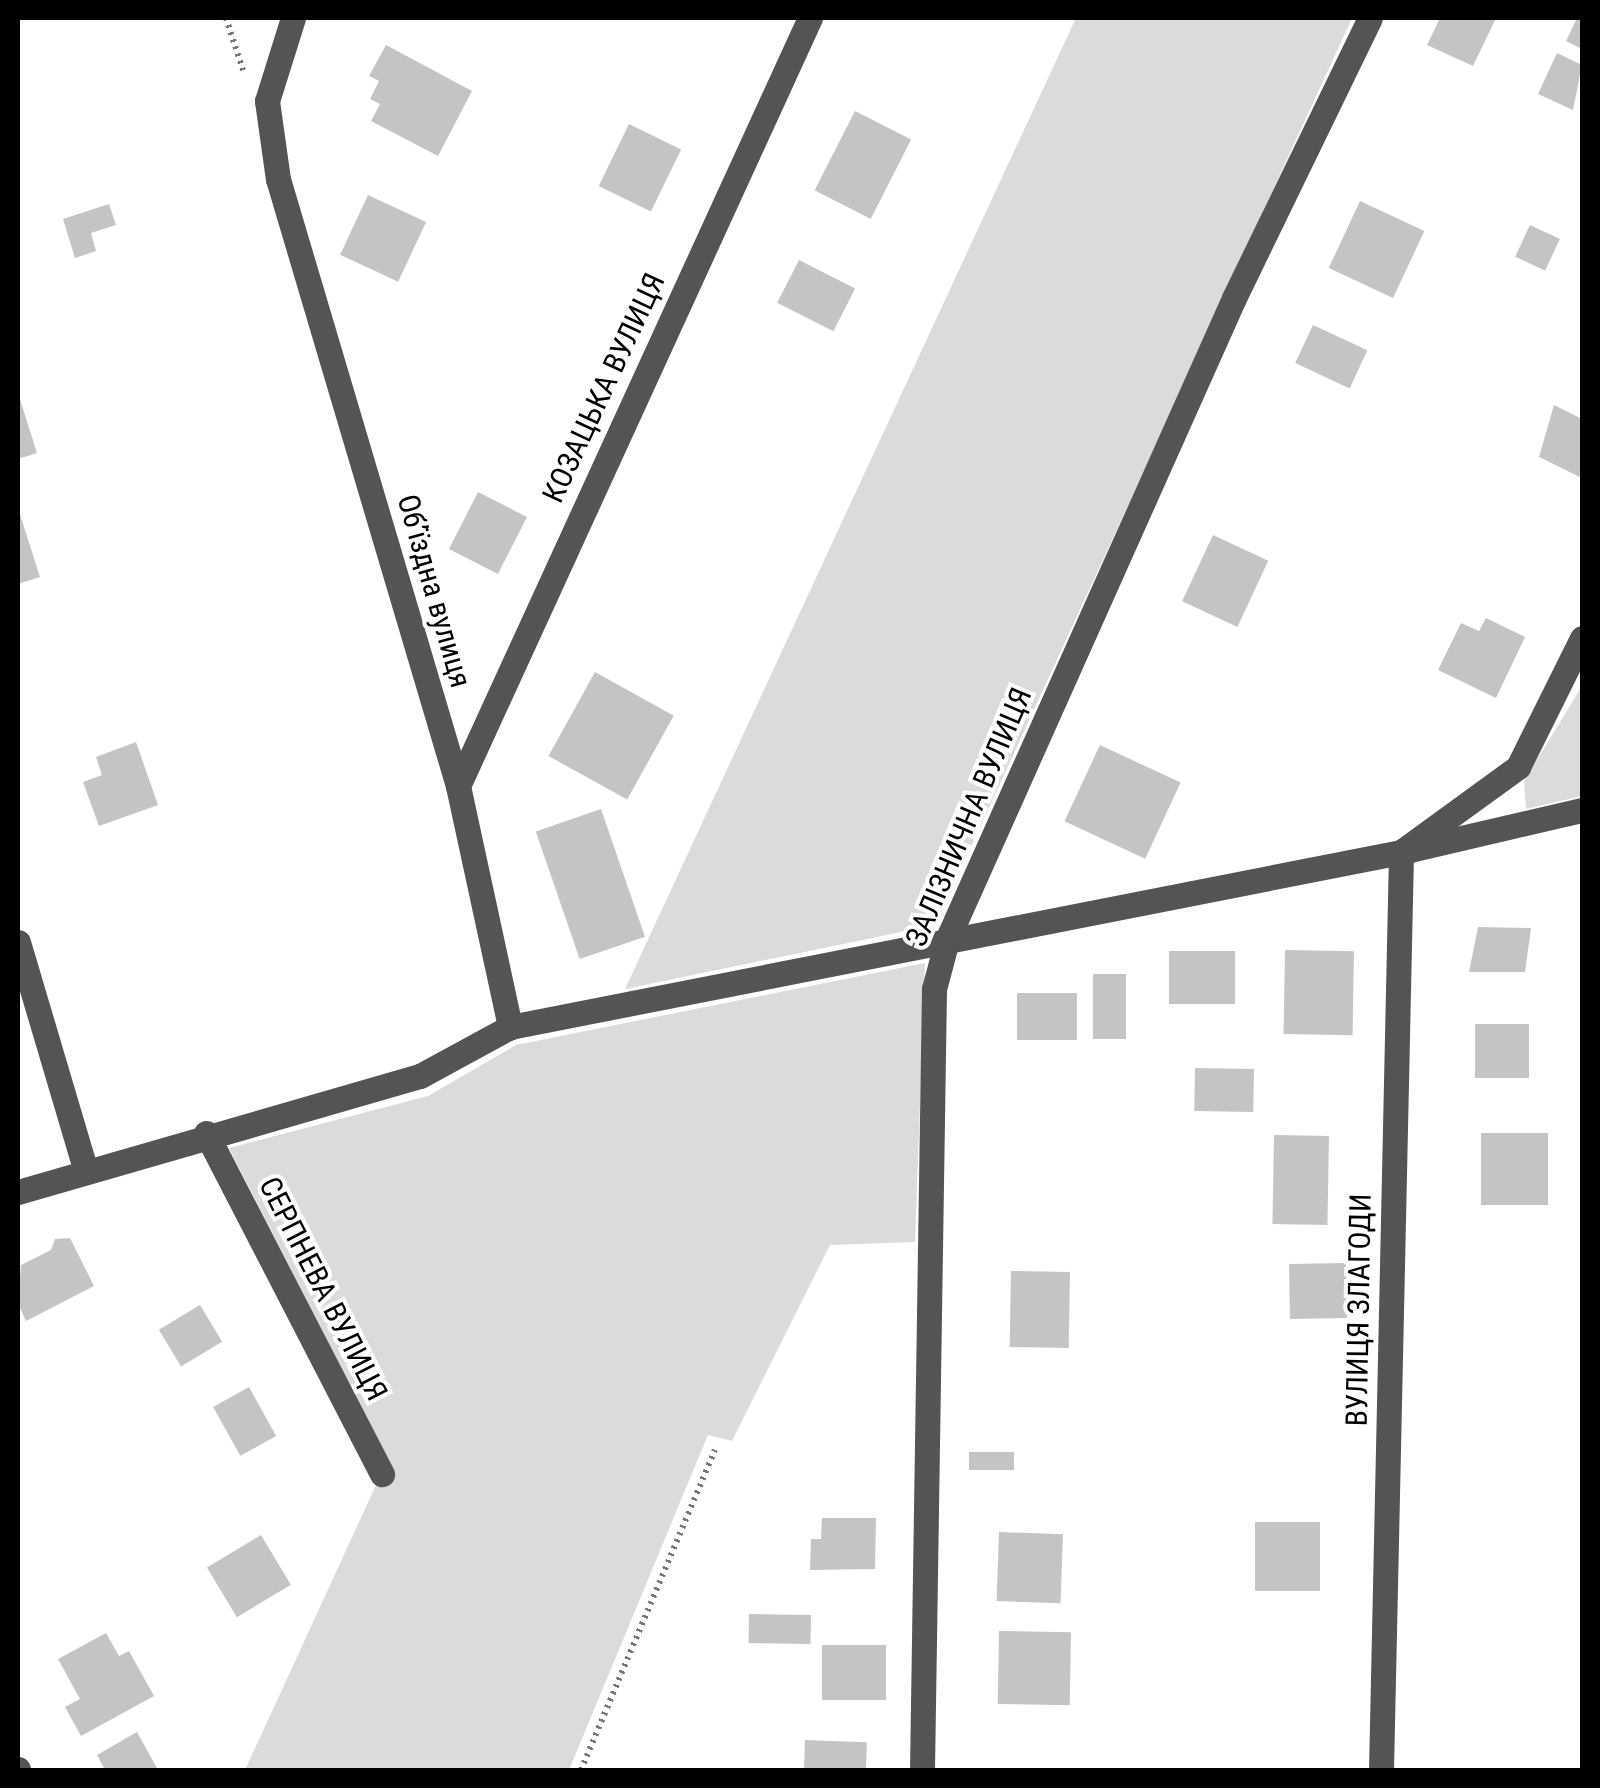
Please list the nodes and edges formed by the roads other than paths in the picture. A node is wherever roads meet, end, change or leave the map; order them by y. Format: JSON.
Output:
{"nodes":[{"id":1,"x":810,"y":18,"type":"edge"},
{"id":2,"x":1370,"y":18,"type":"edge"},
{"id":3,"x":288,"y":28,"type":"edge"},
{"id":4,"x":1582,"y":638,"type":"edge"},
{"id":5,"x":458,"y":786,"type":"junction"},
{"id":6,"x":1582,"y":810,"type":"edge"},
{"id":7,"x":1402,"y":852,"type":"junction"},
{"id":8,"x":948,"y":940,"type":"junction"},
{"id":9,"x":18,"y":942,"type":"edge"},
{"id":10,"x":510,"y":1028,"type":"junction"},
{"id":11,"x":206,"y":1134,"type":"junction"},
{"id":12,"x":86,"y":1171,"type":"junction"},
{"id":13,"x":18,"y":1192,"type":"edge"},
{"id":14,"x":382,"y":1474,"type":"dead end"},
{"id":15,"x":922,"y":1770,"type":"edge"},
{"id":16,"x":1381,"y":1770,"type":"edge"}],
"edges":[{"from":1,"to":5,"type":"street","name":"КОЗАЦЬКА ВУЛИЦЯ"},
{"from":2,"to":8,"type":"street","name":"ЗАЛІЗНИЧНА ВУЛИЦЯ"},
{"from":3,"to":5,"type":"street","name":"Обʼїздна вулиця"},
{"from":4,"to":7,"type":"street"},
{"from":5,"to":10,"type":"street","name":"Обʼїздна вулиця"},
{"from":6,"to":7,"type":"street"},
{"from":7,"to":8,"type":"street"},
{"from":7,"to":16,"type":"street","name":"ВУЛИЦЯ ЗЛАГОДИ"},
{"from":8,"to":10,"type":"street"},
{"from":8,"to":15,"type":"street","name":"ЗАЛІЗНИЧНА ВУЛИЦЯ"},
{"from":9,"to":12,"type":"street"},
{"from":10,"to":11,"type":"street"},
{"from":11,"to":12,"type":"street"},
{"from":11,"to":14,"type":"street","name":"СЕРПНЕВА ВУЛИЦЯ"},
{"from":12,"to":13,"type":"street"}]}
